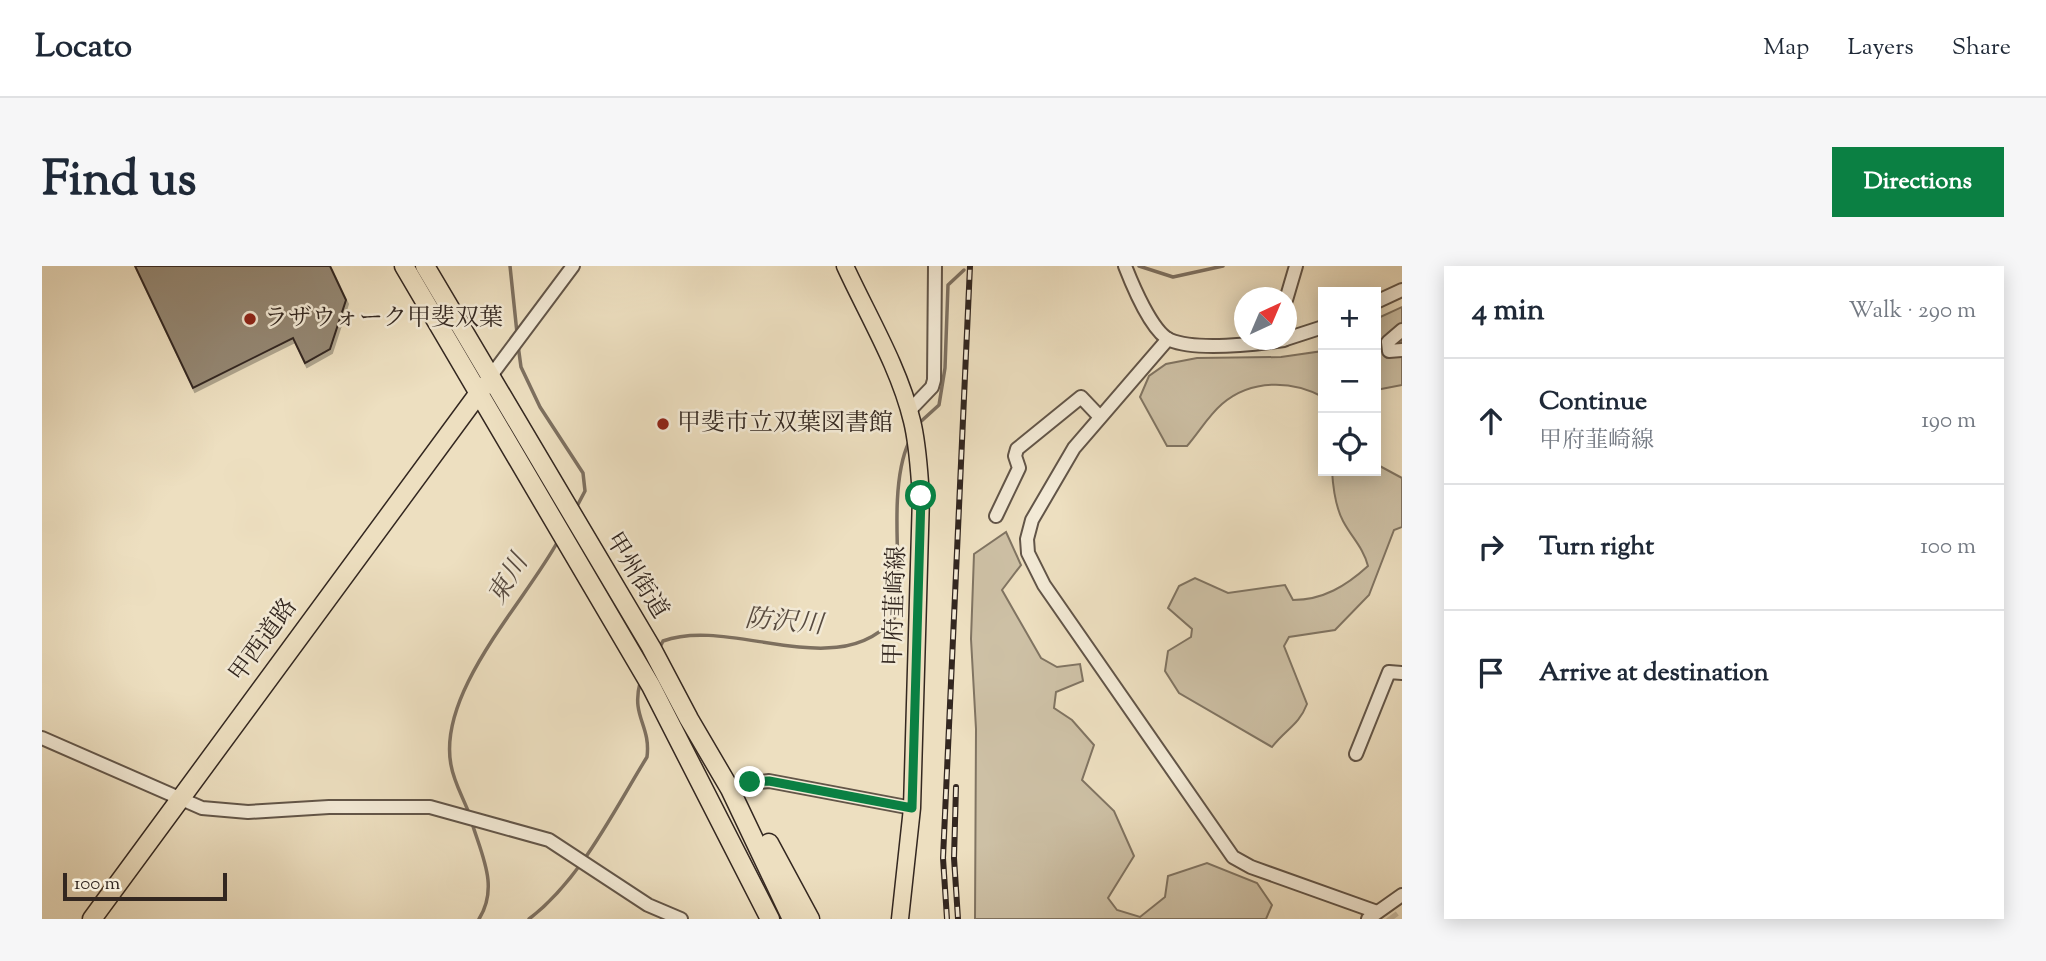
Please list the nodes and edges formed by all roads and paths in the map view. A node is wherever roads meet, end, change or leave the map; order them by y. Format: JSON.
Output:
{"nodes":[{"id":1,"x":404,"y":266,"type":"edge"},
{"id":2,"x":425,"y":266,"type":"edge"},
{"id":3,"x":573,"y":266,"type":"edge"},
{"id":4,"x":845,"y":266,"type":"edge"},
{"id":5,"x":936,"y":266,"type":"edge"},
{"id":6,"x":1296,"y":266,"type":"edge"},
{"id":7,"x":1126,"y":270,"type":"edge"},
{"id":8,"x":1290,"y":287,"type":"edge"},
{"id":9,"x":1402,"y":290,"type":"edge"},
{"id":10,"x":1381,"y":300,"type":"edge"},
{"id":11,"x":1318,"y":329,"type":"edge"},
{"id":12,"x":1402,"y":330,"type":"edge"},
{"id":13,"x":1297,"y":335,"type":"edge"},
{"id":14,"x":1168,"y":339,"type":"junction"},
{"id":15,"x":1234,"y":342,"type":"edge"},
{"id":16,"x":1402,"y":349,"type":"edge"},
{"id":17,"x":490,"y":377,"type":"junction"},
{"id":18,"x":478,"y":395,"type":"junction"},
{"id":19,"x":910,"y":416,"type":"junction"},
{"id":20,"x":1100,"y":417,"type":"junction"},
{"id":21,"x":996,"y":516,"type":"dead end"},
{"id":22,"x":1402,"y":673,"type":"edge"},
{"id":23,"x":42,"y":738,"type":"edge"},
{"id":24,"x":685,"y":750,"type":"junction"},
{"id":25,"x":1356,"y":754,"type":"dead end"},
{"id":26,"x":730,"y":789,"type":"junction"},
{"id":27,"x":179,"y":800,"type":"junction"},
{"id":28,"x":912,"y":808,"type":"junction"},
{"id":29,"x":908,"y":853,"type":"junction"},
{"id":30,"x":1389,"y":905,"type":"edge"},
{"id":31,"x":92,"y":919,"type":"edge"},
{"id":32,"x":681,"y":919,"type":"edge"},
{"id":33,"x":761,"y":919,"type":"edge"},
{"id":34,"x":770,"y":919,"type":"edge"},
{"id":35,"x":792,"y":919,"type":"edge"},
{"id":36,"x":810,"y":919,"type":"edge"},
{"id":37,"x":900,"y":919,"type":"edge"},
{"id":38,"x":907,"y":919,"type":"edge"}],
"edges":[{"from":1,"to":18,"type":"highway","name":"甲州街道"},
{"from":2,"to":17,"type":"highway","name":"甲州街道"},
{"from":3,"to":17,"type":"street"},
{"from":4,"to":19,"type":"main road","name":"甲府韮崎線"},
{"from":5,"to":19,"type":"street"},
{"from":6,"to":8,"type":"street"},
{"from":7,"to":14,"type":"street"},
{"from":9,"to":10,"type":"street"},
{"from":11,"to":13,"type":"street"},
{"from":12,"to":16,"type":"street"},
{"from":14,"to":15,"type":"street"},
{"from":14,"to":20,"type":"street"},
{"from":17,"to":18,"type":"highway","name":"甲西道路"},
{"from":17,"to":26,"type":"highway","name":"甲州街道"},
{"from":18,"to":24,"type":"highway","name":"甲州街道"},
{"from":18,"to":27,"type":"highway","name":"甲西道路"},
{"from":19,"to":28,"type":"main road","name":"甲府韮崎線"},
{"from":20,"to":21,"type":"street"},
{"from":20,"to":30,"type":"street"},
{"from":22,"to":25,"type":"street"},
{"from":23,"to":27,"type":"street"},
{"from":24,"to":33,"type":"highway"},
{"from":24,"to":34,"type":"highway","name":"甲州街道"},
{"from":26,"to":28,"type":"street"},
{"from":26,"to":35,"type":"highway","name":"甲州街道"},
{"from":26,"to":36,"type":"highway"},
{"from":27,"to":31,"type":"highway","name":"甲西道路"},
{"from":27,"to":32,"type":"street"},
{"from":28,"to":29,"type":"main road","name":"甲府韮崎線"},
{"from":29,"to":37,"type":"main road","name":"甲府韮崎線"},
{"from":29,"to":38,"type":"main road"}]}
